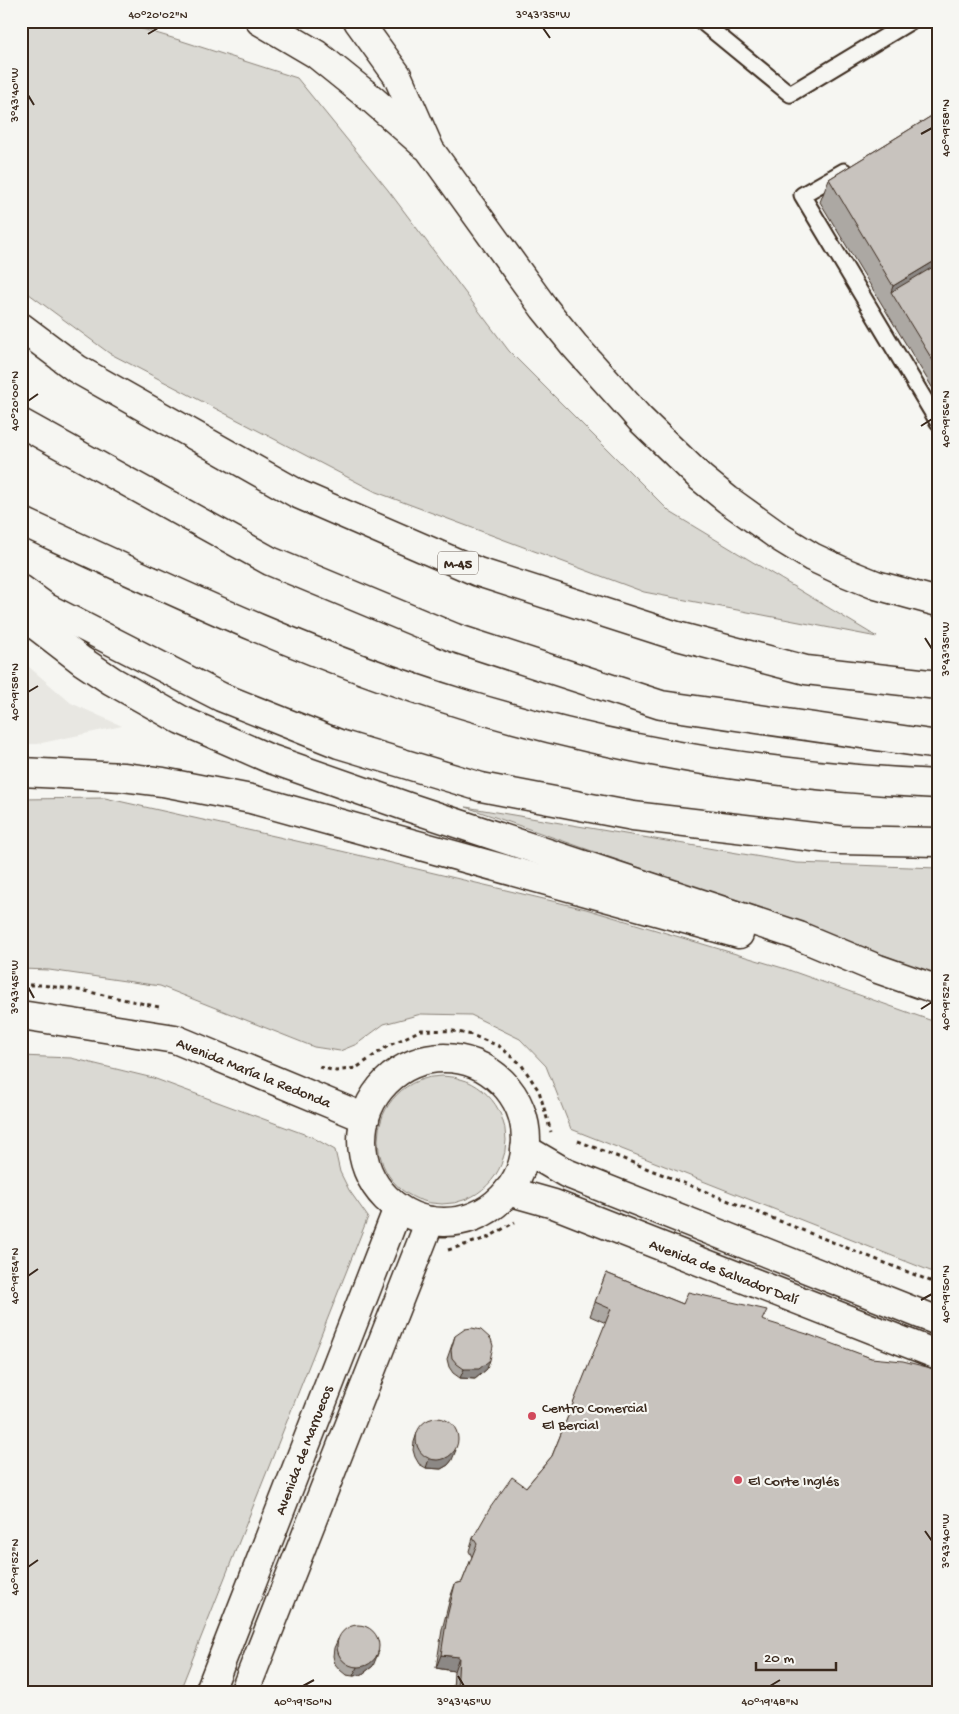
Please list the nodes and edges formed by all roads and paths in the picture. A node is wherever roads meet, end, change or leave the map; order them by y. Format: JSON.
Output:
{"nodes":[{"id":1,"x":358,"y":21,"type":"edge"},
{"id":2,"x":701,"y":21,"type":"edge"},
{"id":3,"x":910,"y":21,"type":"edge"},
{"id":4,"x":258,"y":22,"type":"edge"},
{"id":5,"x":430,"y":150,"type":"junction"},
{"id":6,"x":853,"y":166,"type":"edge"},
{"id":7,"x":21,"y":327,"type":"edge"},
{"id":8,"x":938,"y":422,"type":"edge"},
{"id":9,"x":21,"y":423,"type":"edge"},
{"id":10,"x":21,"y":521,"type":"edge"},
{"id":11,"x":21,"y":589,"type":"edge"},
{"id":12,"x":938,"y":602,"type":"edge"},
{"id":13,"x":21,"y":614,"type":"edge"},
{"id":14,"x":938,"y":685,"type":"edge"},
{"id":15,"x":938,"y":745,"type":"edge"},
{"id":16,"x":21,"y":772,"type":"edge"},
{"id":17,"x":938,"y":784,"type":"edge"},
{"id":18,"x":938,"y":842,"type":"edge"},
{"id":19,"x":878,"y":969,"type":"junction"},
{"id":20,"x":21,"y":985,"type":"edge"},
{"id":21,"x":938,"y":990,"type":"edge"},
{"id":22,"x":168,"y":1010,"type":"dead end"},
{"id":23,"x":21,"y":1015,"type":"edge"},
{"id":24,"x":316,"y":1067,"type":"dead end"},
{"id":25,"x":366,"y":1118,"type":"junction"},
{"id":26,"x":554,"y":1139,"type":"dead end"},
{"id":27,"x":578,"y":1141,"type":"dead end"},
{"id":28,"x":526,"y":1150,"type":"junction"},
{"id":29,"x":508,"y":1191,"type":"junction"},
{"id":30,"x":398,"y":1208,"type":"junction"},
{"id":31,"x":520,"y":1218,"type":"dead end"},
{"id":32,"x":430,"y":1221,"type":"junction"},
{"id":33,"x":444,"y":1255,"type":"dead end"},
{"id":34,"x":938,"y":1284,"type":"edge"},
{"id":35,"x":938,"y":1322,"type":"edge"},
{"id":36,"x":938,"y":1355,"type":"edge"},
{"id":37,"x":209,"y":1693,"type":"edge"},
{"id":38,"x":244,"y":1693,"type":"edge"}],
"edges":[{"from":1,"to":5,"type":"main road"},
{"from":2,"to":3,"type":"lane"},
{"from":4,"to":5,"type":"main road"},
{"from":5,"to":12,"type":"main road"},
{"from":6,"to":8,"type":"lane"},
{"from":7,"to":14,"type":"main road","number":"M-45"},
{"from":9,"to":15,"type":"main road"},
{"from":10,"to":17,"type":"main road"},
{"from":11,"to":18,"type":"main road"},
{"from":13,"to":19,"type":"main road"},
{"from":16,"to":19,"type":"main road"},
{"from":19,"to":21,"type":"main road"},
{"from":20,"to":22,"type":"path"},
{"from":23,"to":25,"type":"main road","name":"Avenida María la Redonda"},
{"from":24,"to":26,"type":"path"},
{"from":25,"to":28,"type":"main road"},
{"from":25,"to":30,"type":"main road"},
{"from":27,"to":34,"type":"path"},
{"from":28,"to":29,"type":"main road"},
{"from":28,"to":35,"type":"main road","name":"Avenida de Salvador Dalí"},
{"from":29,"to":32,"type":"main road"},
{"from":29,"to":36,"type":"main road","name":"Avenida de Salvador Dalí"},
{"from":30,"to":32,"type":"main road"},
{"from":30,"to":37,"type":"main road","name":"Avenida de Marruecos"},
{"from":31,"to":33,"type":"path"},
{"from":32,"to":38,"type":"main road"}]}
